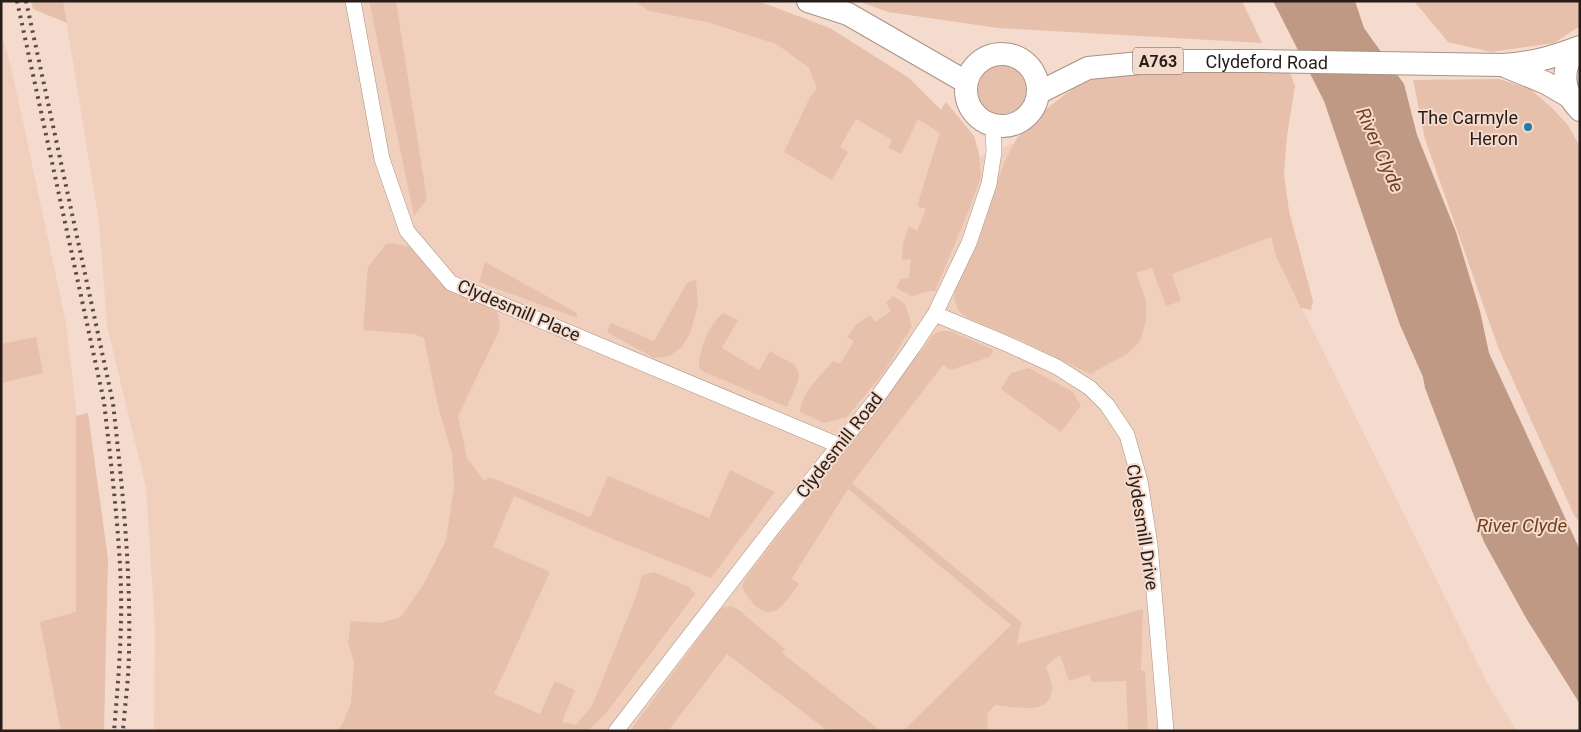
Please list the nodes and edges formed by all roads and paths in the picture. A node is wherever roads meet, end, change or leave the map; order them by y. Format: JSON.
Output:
{"nodes":[{"id":1,"x":353,"y":1,"type":"edge"},
{"id":2,"x":808,"y":1,"type":"edge"},
{"id":3,"x":1580,"y":47,"type":"edge"},
{"id":4,"x":1502,"y":65,"type":"junction"},
{"id":5,"x":966,"y":82,"type":"junction"},
{"id":6,"x":1038,"y":93,"type":"junction"},
{"id":7,"x":1575,"y":108,"type":"edge"},
{"id":8,"x":994,"y":126,"type":"junction"},
{"id":9,"x":935,"y":314,"type":"junction"},
{"id":10,"x":838,"y":445,"type":"junction"},
{"id":11,"x":616,"y":731,"type":"edge"},
{"id":12,"x":1166,"y":731,"type":"edge"}],
"edges":[{"from":1,"to":10,"type":"street","name":"Clydesmill Place"},
{"from":2,"to":5,"type":"main road"},
{"from":3,"to":4,"type":"main road","name":"Clydeford Road","number":"A763"},
{"from":3,"to":7,"type":"main road"},
{"from":4,"to":6,"type":"main road","name":"Clydeford Road","number":"A763"},
{"from":4,"to":7,"type":"main road","name":"Clydeford Road","number":"A763"},
{"from":5,"to":6,"type":"main road"},
{"from":5,"to":8,"type":"main road"},
{"from":6,"to":8,"type":"main road"},
{"from":8,"to":9,"type":"street","name":"Clydesmill Road"},
{"from":9,"to":10,"type":"street","name":"Clydesmill Road"},
{"from":9,"to":12,"type":"street","name":"Clydesmill Drive"},
{"from":10,"to":11,"type":"street","name":"Clydesmill Road"}]}
